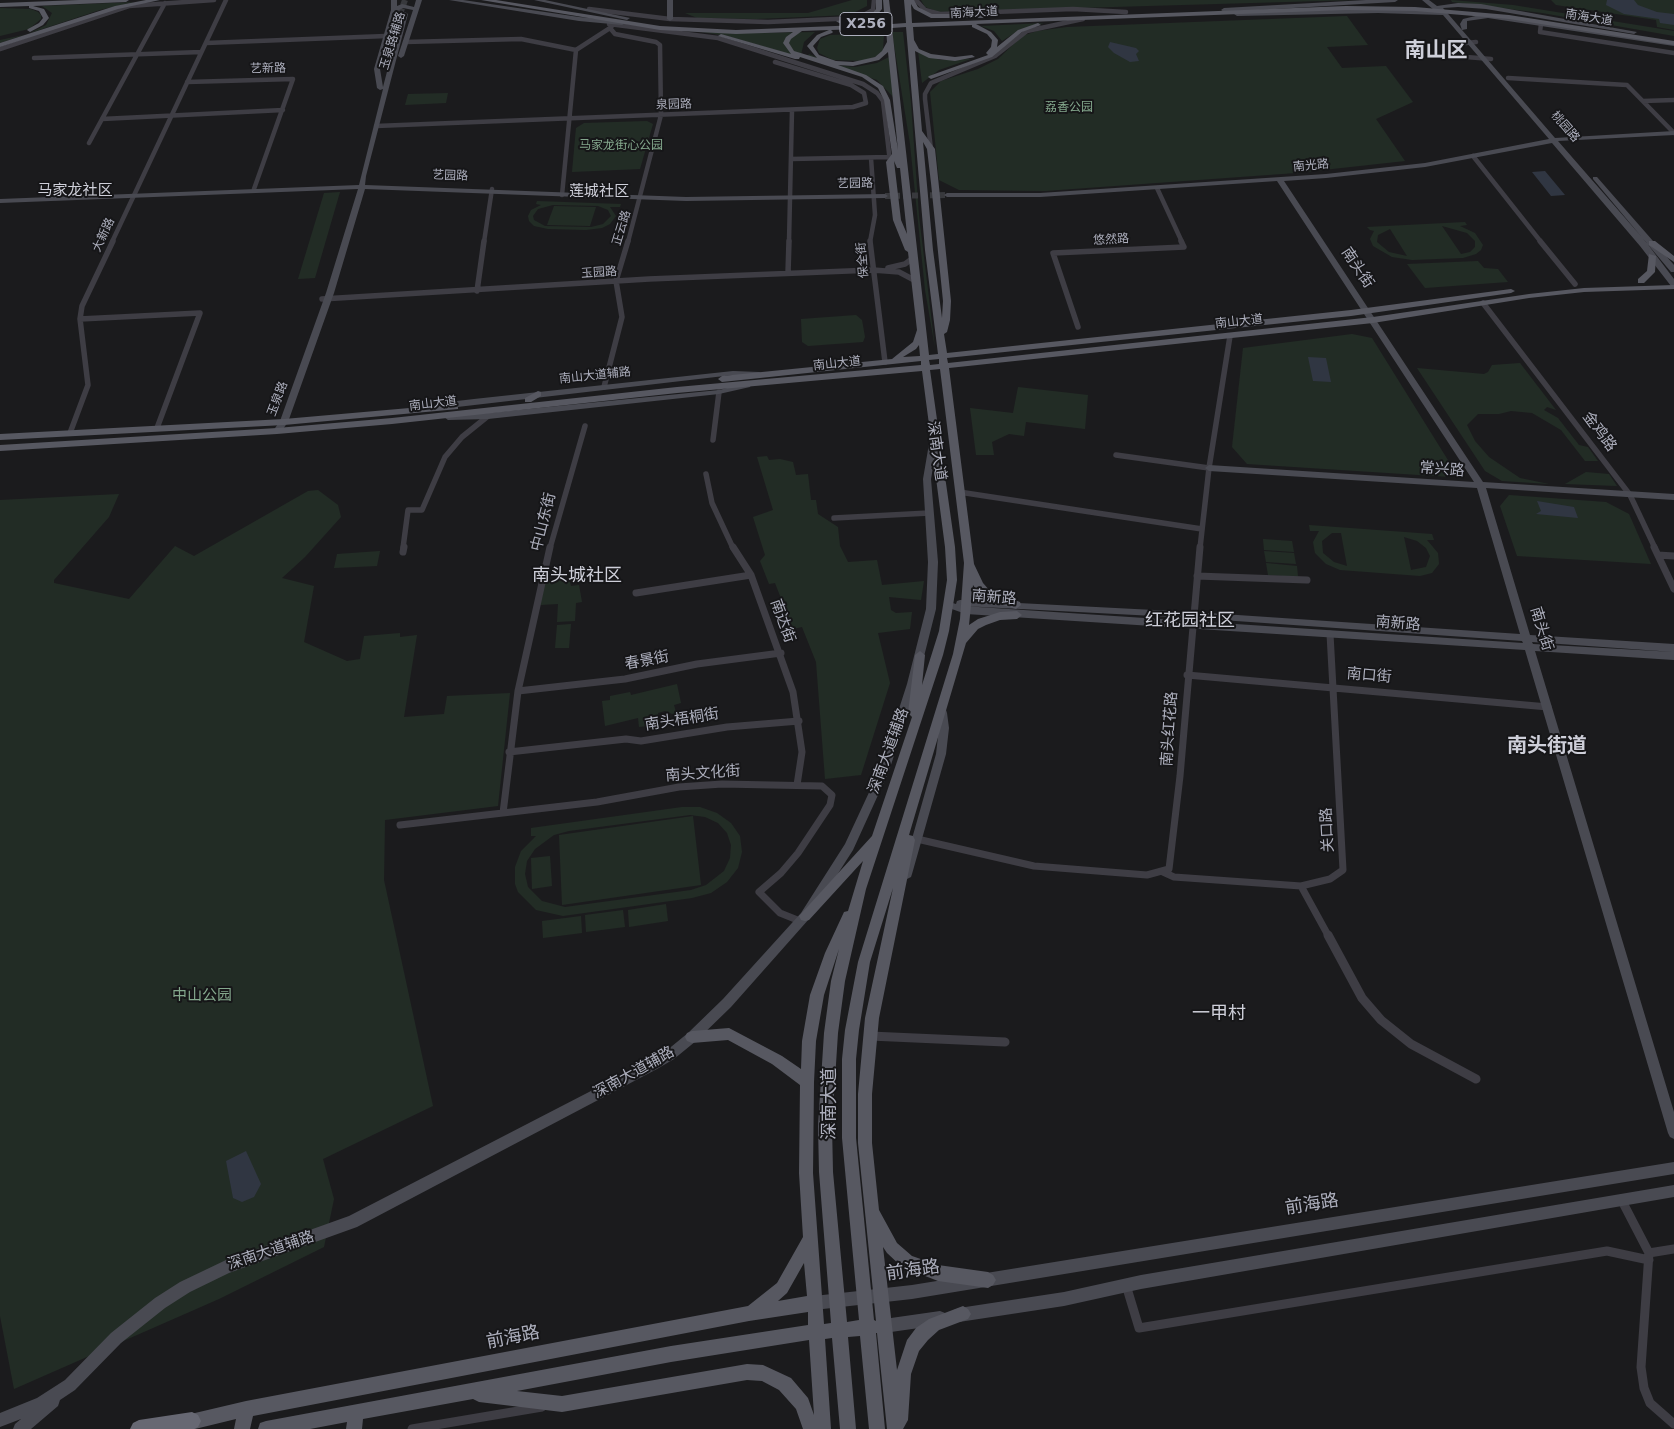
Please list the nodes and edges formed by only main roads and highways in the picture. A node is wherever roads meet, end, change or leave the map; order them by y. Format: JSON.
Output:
{"nodes":[{"id":1,"x":24,"y":0,"type":"edge"},
{"id":2,"x":130,"y":0,"type":"edge"},
{"id":3,"x":484,"y":0,"type":"edge"},
{"id":4,"x":508,"y":0,"type":"edge"},
{"id":5,"x":879,"y":0,"type":"edge"},
{"id":6,"x":886,"y":0,"type":"edge"},
{"id":7,"x":909,"y":0,"type":"edge"},
{"id":8,"x":154,"y":2,"type":"edge"},
{"id":9,"x":2,"y":3,"type":"edge"},
{"id":10,"x":17,"y":5,"type":"junction"},
{"id":11,"x":1145,"y":12,"type":"junction"},
{"id":12,"x":1011,"y":18,"type":"junction"},
{"id":13,"x":1097,"y":18,"type":"junction"},
{"id":14,"x":626,"y":20,"type":"junction"},
{"id":15,"x":650,"y":21,"type":"junction"},
{"id":16,"x":945,"y":21,"type":"junction"},
{"id":17,"x":828,"y":25,"type":"junction"},
{"id":18,"x":938,"y":26,"type":"junction"},
{"id":19,"x":660,"y":28,"type":"junction"},
{"id":20,"x":862,"y":28,"type":"junction"},
{"id":21,"x":0,"y":38,"type":"edge"},
{"id":22,"x":910,"y":38,"type":"junction"},
{"id":23,"x":890,"y":42,"type":"junction"},
{"id":24,"x":1673,"y":42,"type":"edge"},
{"id":25,"x":0,"y":47,"type":"edge"},
{"id":26,"x":931,"y":77,"type":"junction"},
{"id":27,"x":894,"y":78,"type":"junction"},
{"id":28,"x":916,"y":93,"type":"junction"},
{"id":29,"x":886,"y":96,"type":"junction"},
{"id":30,"x":919,"y":130,"type":"junction"},
{"id":31,"x":901,"y":140,"type":"junction"},
{"id":32,"x":891,"y":158,"type":"junction"},
{"id":33,"x":905,"y":174,"type":"junction"},
{"id":34,"x":1652,"y":244,"type":"road end"},
{"id":35,"x":929,"y":250,"type":"junction"},
{"id":36,"x":1652,"y":256,"type":"road end"},
{"id":37,"x":913,"y":258,"type":"junction"},
{"id":38,"x":1674,"y":260,"type":"edge"},
{"id":39,"x":944,"y":272,"type":"junction"},
{"id":40,"x":1641,"y":280,"type":"junction"},
{"id":41,"x":1673,"y":282,"type":"edge"},
{"id":42,"x":921,"y":329,"type":"junction"},
{"id":43,"x":940,"y":338,"type":"junction"},
{"id":44,"x":924,"y":358,"type":"junction"},
{"id":45,"x":943,"y":361,"type":"junction"},
{"id":46,"x":885,"y":362,"type":"junction"},
{"id":47,"x":926,"y":368,"type":"junction"},
{"id":48,"x":891,"y":371,"type":"junction"},
{"id":49,"x":928,"y":388,"type":"junction"},
{"id":50,"x":538,"y":394,"type":"road end"},
{"id":51,"x":528,"y":400,"type":"junction"},
{"id":52,"x":430,"y":413,"type":"junction"},
{"id":53,"x":279,"y":425,"type":"junction"},
{"id":54,"x":0,"y":437,"type":"edge"},
{"id":55,"x":0,"y":448,"type":"edge"},
{"id":56,"x":969,"y":563,"type":"junction"},
{"id":57,"x":958,"y":654,"type":"junction"},
{"id":58,"x":920,"y":655,"type":"road end"},
{"id":59,"x":912,"y":735,"type":"junction"},
{"id":60,"x":919,"y":787,"type":"junction"},
{"id":61,"x":878,"y":837,"type":"junction"},
{"id":62,"x":860,"y":889,"type":"junction"},
{"id":63,"x":803,"y":919,"type":"road end"},
{"id":64,"x":692,"y":1037,"type":"road end"},
{"id":65,"x":807,"y":1082,"type":"junction"},
{"id":66,"x":868,"y":1178,"type":"junction"},
{"id":67,"x":810,"y":1239,"type":"junction"},
{"id":68,"x":988,"y":1280,"type":"road end"},
{"id":69,"x":814,"y":1303,"type":"junction"},
{"id":70,"x":749,"y":1313,"type":"junction"},
{"id":71,"x":963,"y":1314,"type":"road end"},
{"id":72,"x":884,"y":1326,"type":"junction"},
{"id":73,"x":816,"y":1332,"type":"junction"},
{"id":74,"x":460,"y":1393,"type":"junction"},
{"id":75,"x":246,"y":1409,"type":"junction"},
{"id":76,"x":356,"y":1412,"type":"junction"},
{"id":77,"x":192,"y":1421,"type":"junction"},
{"id":78,"x":139,"y":1429,"type":"edge"},
{"id":79,"x":161,"y":1429,"type":"edge"},
{"id":80,"x":242,"y":1429,"type":"edge"},
{"id":81,"x":266,"y":1429,"type":"edge"},
{"id":82,"x":354,"y":1429,"type":"edge"},
{"id":83,"x":811,"y":1429,"type":"edge"},
{"id":84,"x":823,"y":1429,"type":"edge"},
{"id":85,"x":848,"y":1429,"type":"edge"},
{"id":86,"x":877,"y":1429,"type":"edge"},
{"id":87,"x":895,"y":1429,"type":"edge"},
{"id":88,"x":900,"y":1429,"type":"edge"}],
"edges":[{"from":1,"to":9,"type":"main road"},
{"from":2,"to":10,"type":"main road"},
{"from":3,"to":14,"type":"main road","name":"南海大道","number":"X256"},
{"from":4,"to":14,"type":"main road","name":"南海大道","number":"X256"},
{"from":5,"to":15,"type":"main road"},
{"from":6,"to":23,"type":"main road","name":"深南大道"},
{"from":7,"to":12,"type":"main road"},
{"from":7,"to":22,"type":"main road","name":"深南大道"},
{"from":8,"to":25,"type":"main road"},
{"from":9,"to":10,"type":"main road"},
{"from":10,"to":21,"type":"main road"},
{"from":11,"to":12,"type":"main road","name":"南海大道","number":"X256"},
{"from":11,"to":12,"type":"main road"},
{"from":11,"to":24,"type":"main road","name":"南海大道","number":"X256"},
{"from":12,"to":13,"type":"main road","name":"南海大道","number":"X256"},
{"from":12,"to":16,"type":"main road","name":"南海大道","number":"X256"},
{"from":12,"to":18,"type":"main road","name":"南海大道","number":"X256"},
{"from":13,"to":24,"type":"main road","name":"南海大道","number":"X256"},
{"from":13,"to":26,"type":"main road"},
{"from":14,"to":15,"type":"main road","name":"南海大道","number":"X256"},
{"from":14,"to":19,"type":"main road","name":"南海大道","number":"X256"},
{"from":15,"to":17,"type":"main road","name":"南海大道","number":"X256"},
{"from":16,"to":17,"type":"main road","name":"南海大道","number":"X256"},
{"from":16,"to":26,"type":"main road"},
{"from":17,"to":29,"type":"main road"},
{"from":18,"to":20,"type":"main road","name":"南海大道","number":"X256"},
{"from":18,"to":22,"type":"main road"},
{"from":19,"to":20,"type":"main road","name":"南海大道","number":"X256"},
{"from":19,"to":29,"type":"main road"},
{"from":20,"to":23,"type":"main road"},
{"from":22,"to":27,"type":"main road"},
{"from":22,"to":28,"type":"main road","name":"深南大道"},
{"from":23,"to":27,"type":"main road","name":"深南大道"},
{"from":26,"to":28,"type":"main road"},
{"from":27,"to":31,"type":"main road","name":"深南大道"},
{"from":28,"to":30,"type":"main road","name":"深南大道"},
{"from":29,"to":32,"type":"main road"},
{"from":30,"to":35,"type":"main road","name":"深南大道"},
{"from":30,"to":39,"type":"main road"},
{"from":31,"to":32,"type":"main road"},
{"from":31,"to":33,"type":"main road","name":"深南大道"},
{"from":32,"to":33,"type":"main road"},
{"from":32,"to":37,"type":"main road"},
{"from":33,"to":37,"type":"main road","name":"深南大道"},
{"from":34,"to":38,"type":"main road"},
{"from":35,"to":39,"type":"main road"},
{"from":35,"to":43,"type":"main road","name":"深南大道"},
{"from":36,"to":40,"type":"main road"},
{"from":37,"to":42,"type":"main road","name":"深南大道"},
{"from":39,"to":43,"type":"main road"},
{"from":40,"to":41,"type":"main road","name":"南山大道"},
{"from":40,"to":45,"type":"main road","name":"南山大道"},
{"from":41,"to":45,"type":"main road","name":"南山大道"},
{"from":42,"to":44,"type":"main road","name":"深南大道"},
{"from":42,"to":46,"type":"main road"},
{"from":43,"to":45,"type":"main road","name":"深南大道"},
{"from":44,"to":45,"type":"main road","name":"南山大道"},
{"from":44,"to":46,"type":"main road","name":"南山大道"},
{"from":44,"to":47,"type":"main road","name":"深南大道"},
{"from":45,"to":47,"type":"main road","name":"南山大道"},
{"from":45,"to":56,"type":"main road","name":"深南大道"},
{"from":46,"to":51,"type":"main road","name":"南山大道"},
{"from":47,"to":48,"type":"main road","name":"南山大道"},
{"from":47,"to":49,"type":"main road","name":"深南大道"},
{"from":48,"to":49,"type":"main road"},
{"from":48,"to":52,"type":"main road","name":"南山大道"},
{"from":49,"to":59,"type":"main road","name":"深南大道"},
{"from":50,"to":51,"type":"main road"},
{"from":51,"to":52,"type":"main road","name":"南山大道"},
{"from":52,"to":53,"type":"main road","name":"南山大道"},
{"from":53,"to":54,"type":"main road","name":"南山大道"},
{"from":53,"to":55,"type":"main road","name":"南山大道"},
{"from":56,"to":57,"type":"main road","name":"深南大道"},
{"from":56,"to":57,"type":"main road"},
{"from":57,"to":60,"type":"main road","name":"深南大道"},
{"from":58,"to":59,"type":"main road"},
{"from":59,"to":61,"type":"main road","name":"深南大道"},
{"from":60,"to":66,"type":"main road","name":"深南大道"},
{"from":60,"to":86,"type":"main road","name":"深南大道"},
{"from":61,"to":62,"type":"main road","name":"深南大道"},
{"from":61,"to":63,"type":"main road"},
{"from":62,"to":65,"type":"main road","name":"深南大道"},
{"from":62,"to":85,"type":"main road","name":"深南大道"},
{"from":64,"to":65,"type":"main road"},
{"from":65,"to":67,"type":"main road","name":"深南大道"},
{"from":66,"to":68,"type":"main road"},
{"from":66,"to":72,"type":"main road","name":"深南大道"},
{"from":67,"to":69,"type":"main road","name":"深南大道"},
{"from":67,"to":70,"type":"main road"},
{"from":69,"to":70,"type":"main road","name":"前海路"},
{"from":69,"to":73,"type":"main road","name":"深南大道"},
{"from":70,"to":75,"type":"main road","name":"前海路"},
{"from":71,"to":88,"type":"main road"},
{"from":72,"to":73,"type":"main road"},
{"from":72,"to":87,"type":"main road","name":"深南大道"},
{"from":73,"to":74,"type":"main road"},
{"from":73,"to":84,"type":"main road","name":"深南大道"},
{"from":74,"to":76,"type":"main road"},
{"from":74,"to":83,"type":"main road"},
{"from":75,"to":77,"type":"main road","name":"前海路"},
{"from":75,"to":80,"type":"main road"},
{"from":76,"to":81,"type":"main road"},
{"from":76,"to":82,"type":"main road"},
{"from":77,"to":78,"type":"highway"},
{"from":77,"to":79,"type":"main road","name":"前海路"}]}
